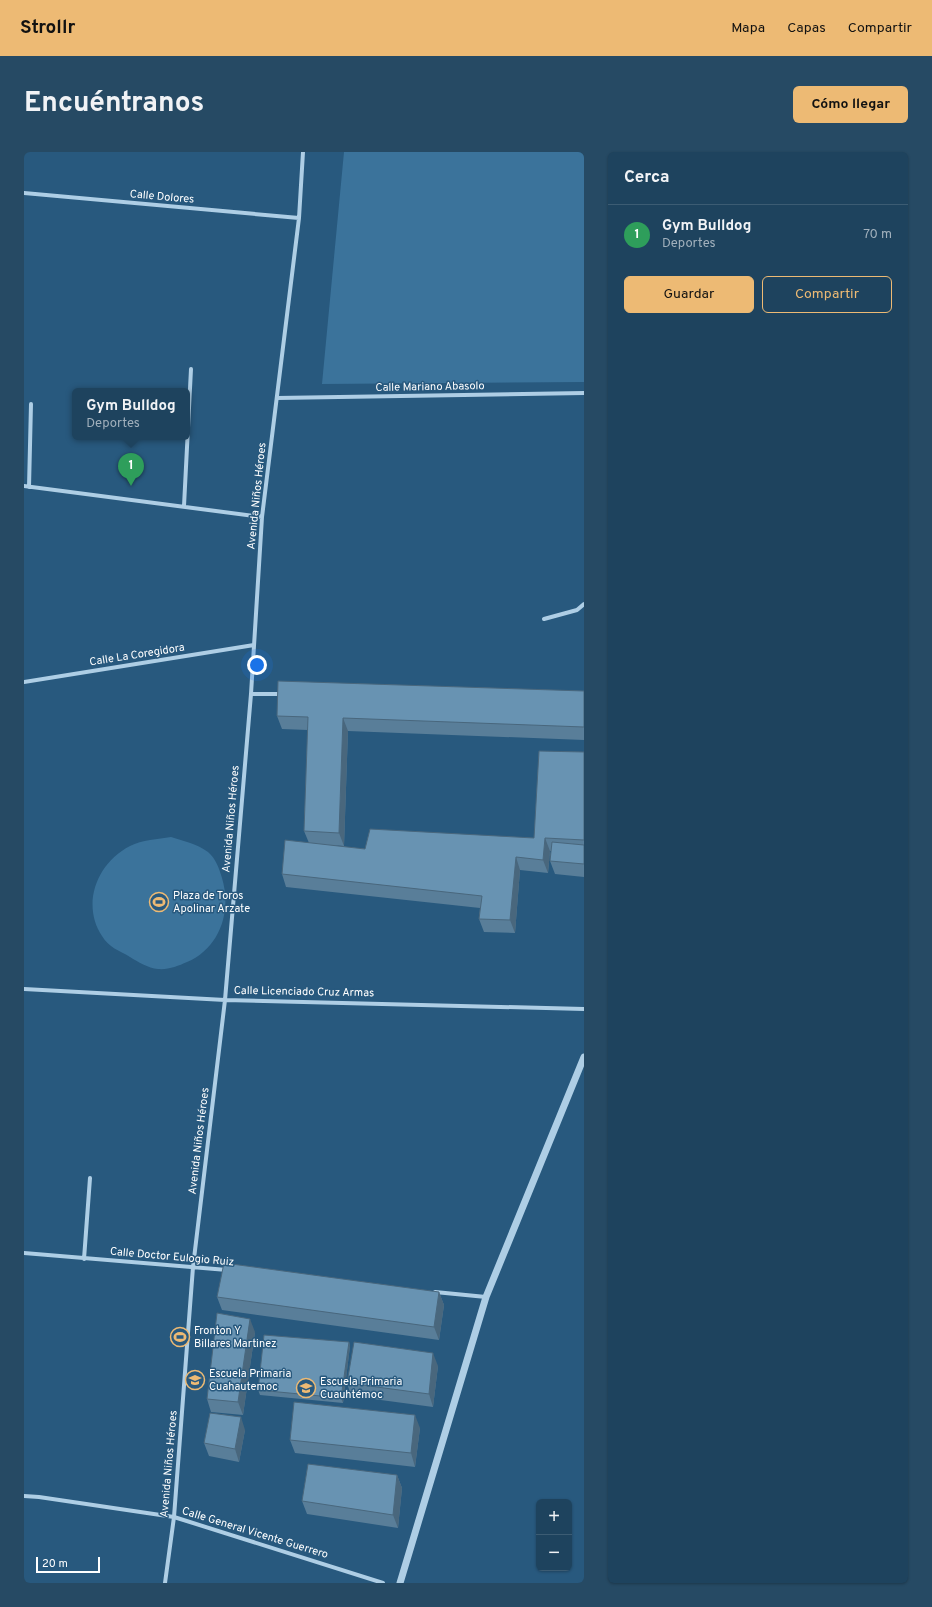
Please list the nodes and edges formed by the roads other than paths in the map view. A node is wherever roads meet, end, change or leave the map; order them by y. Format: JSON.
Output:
{"nodes":[{"id":1,"x":303,"y":152,"type":"edge"},
{"id":2,"x":24,"y":193,"type":"edge"},
{"id":3,"x":299,"y":218,"type":"junction"},
{"id":4,"x":191,"y":369,"type":"dead end"},
{"id":5,"x":190,"y":389,"type":"edge"},
{"id":6,"x":584,"y":393,"type":"edge"},
{"id":7,"x":277,"y":398,"type":"junction"},
{"id":8,"x":32,"y":404,"type":"dead end"},
{"id":9,"x":187,"y":440,"type":"edge"},
{"id":10,"x":26,"y":487,"type":"edge"},
{"id":11,"x":184,"y":506,"type":"junction"},
{"id":12,"x":262,"y":517,"type":"junction"},
{"id":13,"x":584,"y":604,"type":"edge"},
{"id":14,"x":544,"y":619,"type":"dead end"},
{"id":15,"x":254,"y":646,"type":"junction"},
{"id":16,"x":24,"y":682,"type":"edge"},
{"id":17,"x":251,"y":694,"type":"junction"},
{"id":18,"x":291,"y":694,"type":"edge"},
{"id":19,"x":24,"y":989,"type":"edge"},
{"id":20,"x":225,"y":1000,"type":"junction"},
{"id":21,"x":584,"y":1009,"type":"edge"},
{"id":22,"x":584,"y":1057,"type":"edge"},
{"id":23,"x":90,"y":1178,"type":"dead end"},
{"id":24,"x":24,"y":1253,"type":"edge"},
{"id":25,"x":84,"y":1259,"type":"junction"},
{"id":26,"x":193,"y":1267,"type":"junction"},
{"id":27,"x":233,"y":1271,"type":"edge"},
{"id":28,"x":431,"y":1292,"type":"edge"},
{"id":29,"x":486,"y":1297,"type":"junction"},
{"id":30,"x":24,"y":1496,"type":"edge"},
{"id":31,"x":174,"y":1517,"type":"junction"},
{"id":32,"x":165,"y":1583,"type":"edge"},
{"id":33,"x":383,"y":1583,"type":"edge"},
{"id":34,"x":400,"y":1583,"type":"edge"}],
"edges":[{"from":1,"to":3,"type":"street","name":"Avenida Niños Héroes"},
{"from":2,"to":3,"type":"street","name":"Calle Dolores"},
{"from":3,"to":7,"type":"street","name":"Avenida Niños Héroes"},
{"from":4,"to":5,"type":"street"},
{"from":6,"to":7,"type":"street","name":"Calle Mariano Abasolo"},
{"from":7,"to":12,"type":"street","name":"Avenida Niños Héroes"},
{"from":8,"to":10,"type":"street"},
{"from":9,"to":11,"type":"street"},
{"from":10,"to":11,"type":"street"},
{"from":11,"to":12,"type":"street"},
{"from":12,"to":15,"type":"street","name":"Avenida Niños Héroes"},
{"from":13,"to":14,"type":"street"},
{"from":15,"to":16,"type":"street","name":"Calle La Coregidora"},
{"from":15,"to":17,"type":"street","name":"Avenida Niños Héroes"},
{"from":17,"to":18,"type":"street"},
{"from":17,"to":20,"type":"street","name":"Avenida Niños Héroes"},
{"from":19,"to":20,"type":"street","name":"Calle Licenciado Cruz Armas"},
{"from":20,"to":21,"type":"street","name":"Calle Licenciado Cruz Armas"},
{"from":20,"to":26,"type":"street","name":"Avenida Niños Héroes"},
{"from":22,"to":29,"type":"street"},
{"from":23,"to":25,"type":"street"},
{"from":24,"to":25,"type":"street","name":"Calle Doctor Eulogio Ruiz"},
{"from":25,"to":26,"type":"street","name":"Calle Doctor Eulogio Ruiz"},
{"from":26,"to":27,"type":"street","name":"Calle Doctor Eulogio Ruiz"},
{"from":26,"to":31,"type":"street","name":"Avenida Niños Héroes"},
{"from":28,"to":29,"type":"street"},
{"from":29,"to":34,"type":"street"},
{"from":30,"to":31,"type":"street","name":"Calle General Vicente Guerrero"},
{"from":31,"to":32,"type":"street","name":"Avenida Niños Héroes"},
{"from":31,"to":33,"type":"street","name":"Calle General Vicente Guerrero"}]}
